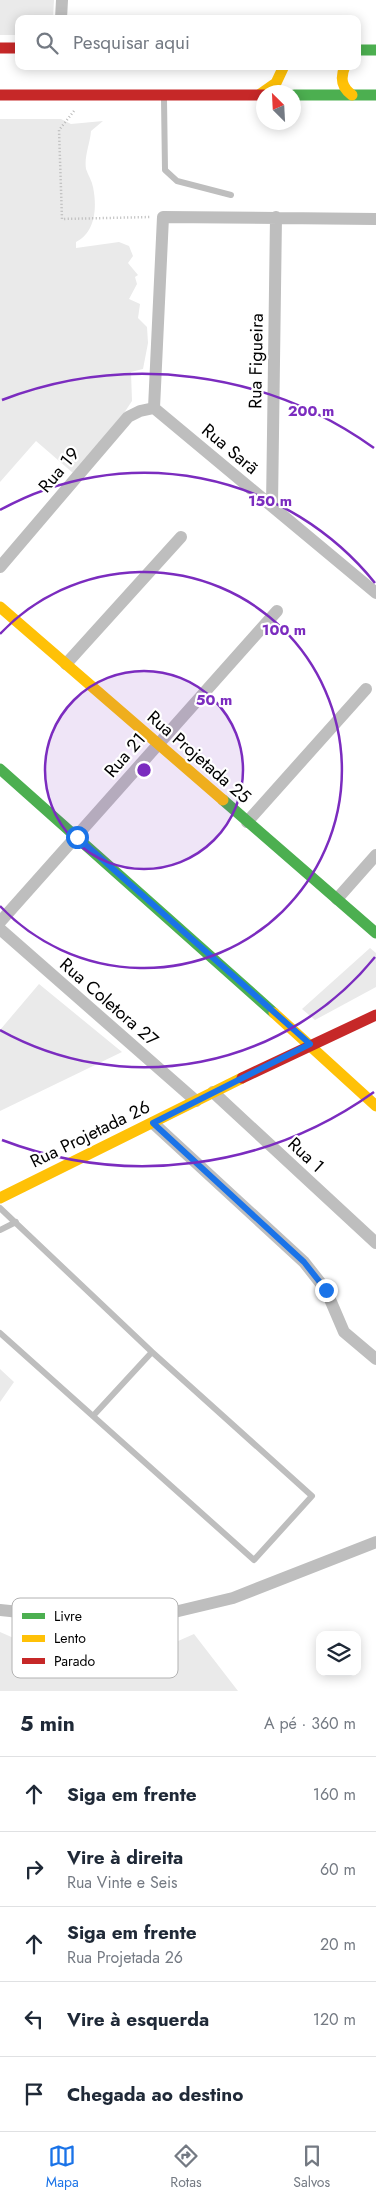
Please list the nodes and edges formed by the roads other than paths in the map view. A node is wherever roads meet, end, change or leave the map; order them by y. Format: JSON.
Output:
{"nodes":[{"id":1,"x":62,"y":0,"type":"edge"},
{"id":2,"x":61,"y":15,"type":"edge"},
{"id":3,"x":0,"y":48,"type":"edge"},
{"id":4,"x":15,"y":48,"type":"edge"},
{"id":5,"x":361,"y":50,"type":"edge"},
{"id":6,"x":376,"y":50,"type":"edge"},
{"id":7,"x":283,"y":70,"type":"edge"},
{"id":8,"x":343,"y":70,"type":"edge"},
{"id":9,"x":276,"y":85,"type":"edge"},
{"id":10,"x":376,"y":94,"type":"edge"},
{"id":11,"x":0,"y":95,"type":"edge"},
{"id":12,"x":164,"y":95,"type":"junction"},
{"id":13,"x":256,"y":95,"type":"edge"},
{"id":14,"x":301,"y":95,"type":"edge"},
{"id":15,"x":352,"y":95,"type":"junction"},
{"id":16,"x":231,"y":194,"type":"dead end"},
{"id":17,"x":276,"y":217,"type":"junction"},
{"id":18,"x":376,"y":219,"type":"edge"},
{"id":19,"x":154,"y":408,"type":"junction"},
{"id":20,"x":272,"y":506,"type":"junction"},
{"id":21,"x":181,"y":537,"type":"dead end"},
{"id":22,"x":0,"y":568,"type":"edge"},
{"id":23,"x":376,"y":593,"type":"edge"},
{"id":24,"x":0,"y":607,"type":"edge"},
{"id":25,"x":277,"y":611,"type":"dead end"},
{"id":26,"x":66,"y":664,"type":"junction"},
{"id":27,"x":366,"y":689,"type":"dead end"},
{"id":28,"x":157,"y":743,"type":"junction"},
{"id":29,"x":0,"y":769,"type":"edge"},
{"id":30,"x":247,"y":822,"type":"junction"},
{"id":31,"x":77,"y":837,"type":"junction"},
{"id":32,"x":376,"y":855,"type":"edge"},
{"id":33,"x":336,"y":899,"type":"junction"},
{"id":34,"x":0,"y":922,"type":"edge"},
{"id":35,"x":0,"y":929,"type":"edge"},
{"id":36,"x":376,"y":934,"type":"edge"},
{"id":37,"x":376,"y":1015,"type":"edge"},
{"id":38,"x":310,"y":1044,"type":"junction"},
{"id":39,"x":213,"y":1092,"type":"junction"},
{"id":40,"x":196,"y":1101,"type":"junction"},
{"id":41,"x":376,"y":1106,"type":"edge"},
{"id":42,"x":153,"y":1123,"type":"junction"},
{"id":43,"x":0,"y":1198,"type":"edge"},
{"id":44,"x":0,"y":1208,"type":"edge"},
{"id":45,"x":16,"y":1222,"type":"junction"},
{"id":46,"x":0,"y":1230,"type":"edge"},
{"id":47,"x":376,"y":1244,"type":"edge"},
{"id":48,"x":0,"y":1333,"type":"edge"},
{"id":49,"x":152,"y":1352,"type":"junction"},
{"id":50,"x":376,"y":1359,"type":"edge"},
{"id":51,"x":93,"y":1416,"type":"junction"},
{"id":52,"x":376,"y":1542,"type":"edge"},
{"id":53,"x":178,"y":1611,"type":"edge"}],
"edges":[{"from":1,"to":2,"type":"street"},
{"from":3,"to":4,"type":"street"},
{"from":5,"to":6,"type":"street"},
{"from":7,"to":9,"type":"street"},
{"from":8,"to":15,"type":"street"},
{"from":10,"to":15,"type":"street"},
{"from":11,"to":12,"type":"street"},
{"from":12,"to":13,"type":"street"},
{"from":12,"to":16,"type":"lane"},
{"from":14,"to":15,"type":"street"},
{"from":17,"to":18,"type":"street"},
{"from":17,"to":19,"type":"street"},
{"from":17,"to":20,"type":"street","name":"Rua Figueira"},
{"from":19,"to":20,"type":"street","name":"Rua Sarã"},
{"from":19,"to":22,"type":"street","name":"Rua 19"},
{"from":20,"to":23,"type":"street","name":"Rua Sarã"},
{"from":21,"to":26,"type":"street"},
{"from":24,"to":26,"type":"street","name":"Rua Projetada 25"},
{"from":25,"to":28,"type":"street","name":"Rua 21"},
{"from":26,"to":28,"type":"street","name":"Rua Projetada 25"},
{"from":27,"to":30,"type":"street"},
{"from":28,"to":30,"type":"street","name":"Rua Projetada 25"},
{"from":28,"to":31,"type":"street","name":"Rua 21"},
{"from":29,"to":31,"type":"street"},
{"from":30,"to":33,"type":"street","name":"Rua Projetada 25"},
{"from":31,"to":34,"type":"street","name":"Rua 21"},
{"from":31,"to":38,"type":"street"},
{"from":32,"to":33,"type":"street"},
{"from":33,"to":36,"type":"street","name":"Rua Projetada 25"},
{"from":35,"to":40,"type":"street","name":"Rua Coletora 27"},
{"from":37,"to":38,"type":"street","name":"Rua Projetada 26"},
{"from":38,"to":39,"type":"street","name":"Rua Projetada 26"},
{"from":38,"to":41,"type":"street"},
{"from":39,"to":40,"type":"street","name":"Rua Projetada 26"},
{"from":39,"to":47,"type":"street","name":"Rua 1"},
{"from":40,"to":42,"type":"street","name":"Rua Projetada 26"},
{"from":42,"to":43,"type":"street","name":"Rua Projetada 26"},
{"from":42,"to":50,"type":"street"},
{"from":44,"to":45,"type":"lane"},
{"from":45,"to":46,"type":"lane"},
{"from":45,"to":49,"type":"lane"},
{"from":48,"to":51,"type":"lane"},
{"from":49,"to":51,"type":"lane"},
{"from":49,"to":51,"type":"lane"},
{"from":52,"to":53,"type":"street"}]}
